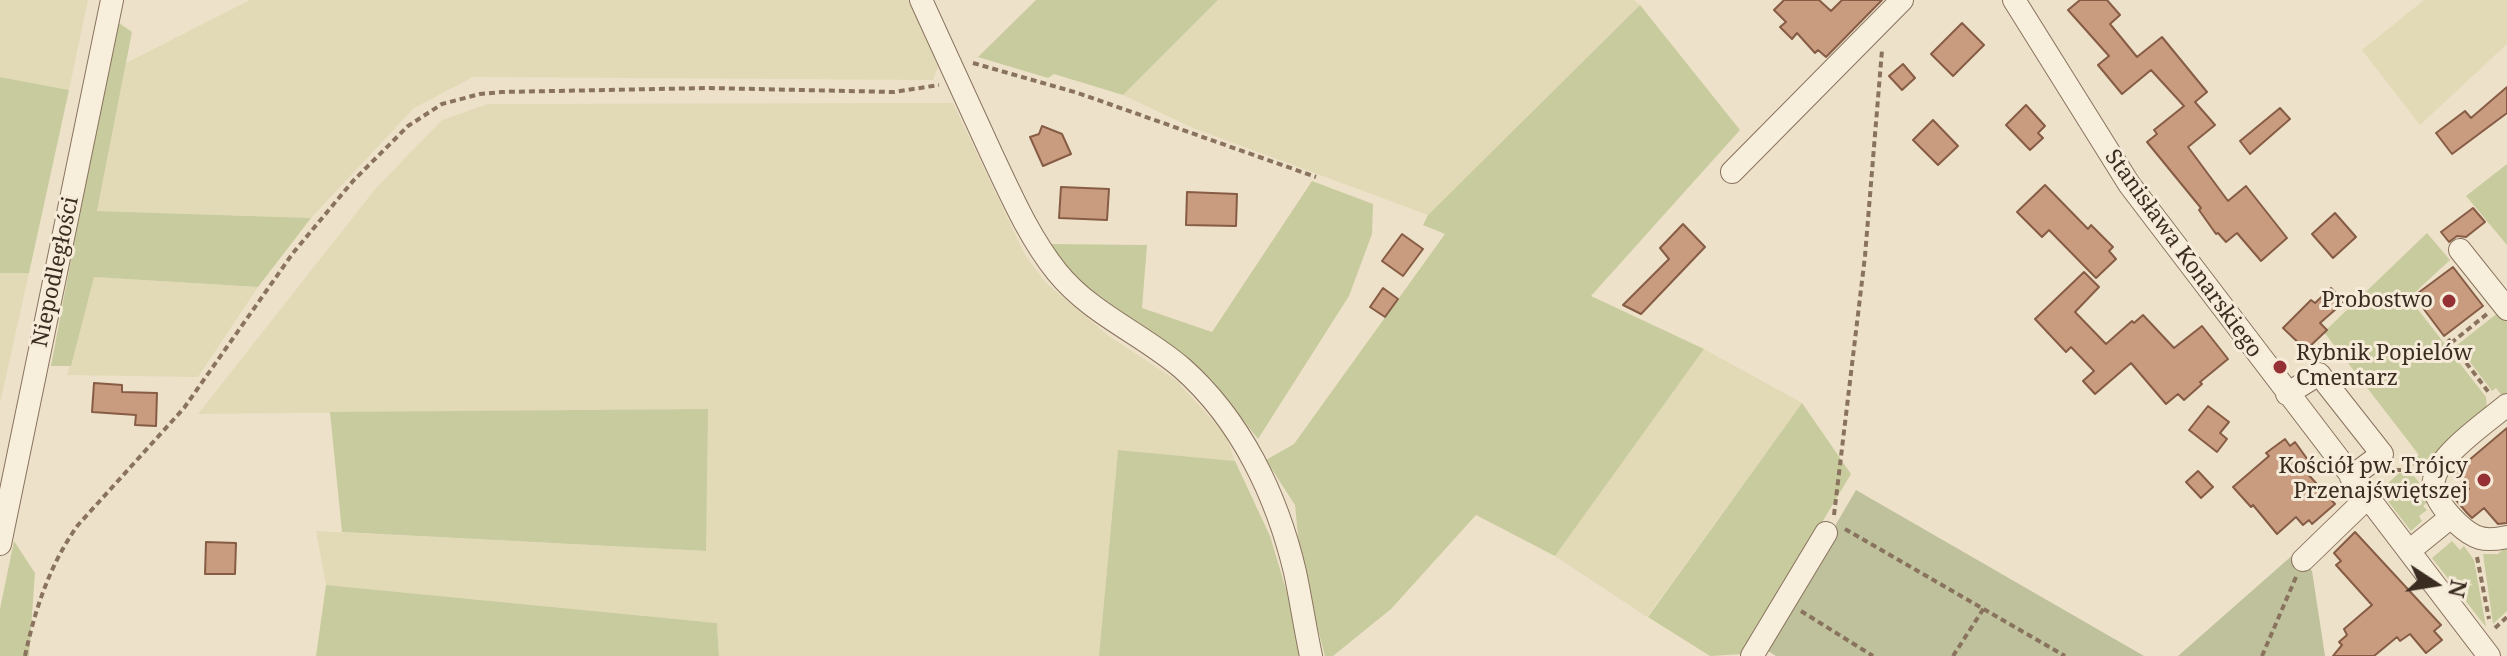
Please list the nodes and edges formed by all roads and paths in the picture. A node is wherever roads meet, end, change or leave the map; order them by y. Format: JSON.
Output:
{"nodes":[{"id":1,"x":112,"y":0,"type":"edge"},
{"id":2,"x":921,"y":0,"type":"edge"},
{"id":3,"x":1902,"y":0,"type":"edge"},
{"id":4,"x":2014,"y":0,"type":"edge"},
{"id":5,"x":1882,"y":20,"type":"junction"},
{"id":6,"x":975,"y":64,"type":"dead end"},
{"id":7,"x":957,"y":81,"type":"junction"},
{"id":8,"x":1732,"y":172,"type":"dead end"},
{"id":9,"x":1316,"y":177,"type":"dead end"},
{"id":10,"x":2460,"y":250,"type":"dead end"},
{"id":11,"x":2504,"y":306,"type":"edge"},
{"id":12,"x":2287,"y":394,"type":"junction"},
{"id":13,"x":2505,"y":407,"type":"edge"},
{"id":14,"x":2382,"y":454,"type":"junction"},
{"id":15,"x":2351,"y":477,"type":"junction"},
{"id":16,"x":2435,"y":494,"type":"junction"},
{"id":17,"x":2367,"y":498,"type":"junction"},
{"id":18,"x":2451,"y":517,"type":"junction"},
{"id":19,"x":1830,"y":527,"type":"junction"},
{"id":20,"x":2470,"y":536,"type":"junction"},
{"id":21,"x":2507,"y":537,"type":"edge"},
{"id":22,"x":0,"y":544,"type":"edge"},
{"id":23,"x":2409,"y":551,"type":"junction"},
{"id":24,"x":2303,"y":560,"type":"joint"},
{"id":25,"x":1808,"y":598,"type":"dead end"},
{"id":26,"x":1984,"y":607,"type":"junction"},
{"id":27,"x":2507,"y":617,"type":"edge"},
{"id":28,"x":25,"y":656,"type":"edge"},
{"id":29,"x":1311,"y":656,"type":"edge"},
{"id":30,"x":1752,"y":656,"type":"edge"},
{"id":31,"x":1873,"y":656,"type":"edge"},
{"id":32,"x":1953,"y":656,"type":"edge"},
{"id":33,"x":2065,"y":656,"type":"edge"},
{"id":34,"x":2262,"y":656,"type":"edge"},
{"id":35,"x":2489,"y":656,"type":"edge"}],
"edges":[{"from":1,"to":22,"type":"street","name":"Niepodległości"},
{"from":2,"to":7,"type":"street"},
{"from":3,"to":5,"type":"street"},
{"from":4,"to":12,"type":"street","name":"Stanisława Konarskiego"},
{"from":5,"to":8,"type":"street"},
{"from":5,"to":19,"type":"path"},
{"from":6,"to":9,"type":"path"},
{"from":7,"to":28,"type":"path"},
{"from":7,"to":29,"type":"street"},
{"from":10,"to":11,"type":"street"},
{"from":11,"to":13,"type":"path"},
{"from":12,"to":14,"type":"street"},
{"from":12,"to":15,"type":"street","name":"Stanisława Konarskiego"},
{"from":13,"to":16,"type":"street"},
{"from":14,"to":15,"type":"street"},
{"from":14,"to":16,"type":"path"},
{"from":15,"to":17,"type":"street","name":"Stanisława Konarskiego"},
{"from":16,"to":18,"type":"street"},
{"from":17,"to":23,"type":"street","name":"Stanisława Konarskiego"},
{"from":17,"to":24,"type":"street"},
{"from":18,"to":20,"type":"street"},
{"from":18,"to":23,"type":"street"},
{"from":19,"to":26,"type":"path"},
{"from":19,"to":30,"type":"street"},
{"from":20,"to":21,"type":"street"},
{"from":20,"to":27,"type":"path"},
{"from":23,"to":35,"type":"street","name":"Stanisława Konarskiego"},
{"from":24,"to":34,"type":"path"},
{"from":25,"to":31,"type":"path"},
{"from":26,"to":32,"type":"path"},
{"from":26,"to":33,"type":"path"}]}
